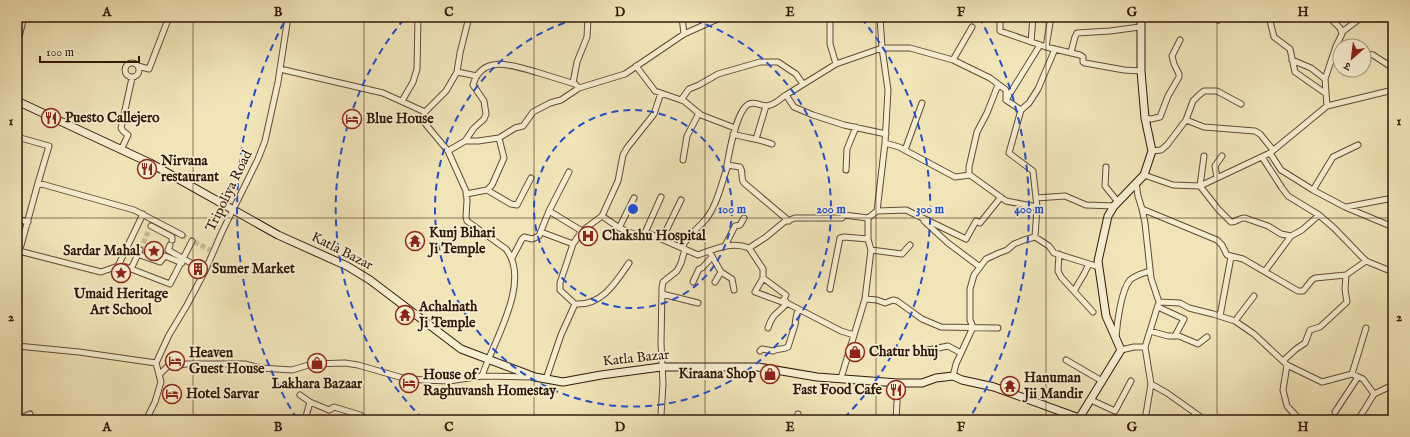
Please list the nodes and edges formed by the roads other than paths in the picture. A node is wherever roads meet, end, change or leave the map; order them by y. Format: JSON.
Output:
{"nodes":[{"id":1,"x":24,"y":17,"type":"edge"},
{"id":2,"x":169,"y":17,"type":"edge"},
{"id":3,"x":288,"y":17,"type":"edge"},
{"id":4,"x":418,"y":17,"type":"edge"},
{"id":5,"x":469,"y":17,"type":"edge"},
{"id":6,"x":588,"y":17,"type":"edge"},
{"id":7,"x":682,"y":17,"type":"edge"},
{"id":8,"x":722,"y":17,"type":"edge"},
{"id":9,"x":830,"y":17,"type":"edge"},
{"id":10,"x":880,"y":17,"type":"edge"},
{"id":11,"x":1000,"y":17,"type":"edge"},
{"id":12,"x":1032,"y":17,"type":"edge"},
{"id":13,"x":1051,"y":17,"type":"edge"},
{"id":14,"x":1141,"y":17,"type":"edge"},
{"id":15,"x":1268,"y":17,"type":"edge"},
{"id":16,"x":1329,"y":17,"type":"edge"},
{"id":17,"x":1360,"y":17,"type":"edge"},
{"id":18,"x":972,"y":27,"type":"dead end"},
{"id":19,"x":1140,"y":27,"type":"junction"},
{"id":20,"x":1342,"y":32,"type":"junction"},
{"id":21,"x":684,"y":34,"type":"junction"},
{"id":22,"x":1340,"y":38,"type":"edge"},
{"id":23,"x":1180,"y":40,"type":"dead end"},
{"id":24,"x":1031,"y":42,"type":"junction"},
{"id":25,"x":17,"y":45,"type":"edge"},
{"id":26,"x":1040,"y":45,"type":"junction"},
{"id":27,"x":1046,"y":47,"type":"junction"},
{"id":28,"x":882,"y":48,"type":"junction"},
{"id":29,"x":1055,"y":49,"type":"junction"},
{"id":30,"x":1071,"y":52,"type":"junction"},
{"id":31,"x":1372,"y":55,"type":"edge"},
{"id":32,"x":953,"y":60,"type":"junction"},
{"id":33,"x":1292,"y":60,"type":"junction"},
{"id":34,"x":1332,"y":62,"type":"edge"},
{"id":35,"x":836,"y":64,"type":"junction"},
{"id":36,"x":138,"y":66,"type":"junction"},
{"id":37,"x":636,"y":66,"type":"junction"},
{"id":38,"x":1393,"y":68,"type":"edge"},
{"id":39,"x":280,"y":69,"type":"junction"},
{"id":40,"x":1140,"y":71,"type":"junction"},
{"id":41,"x":457,"y":72,"type":"junction"},
{"id":42,"x":477,"y":76,"type":"junction"},
{"id":43,"x":132,"y":78,"type":"junction"},
{"id":44,"x":1325,"y":79,"type":"junction"},
{"id":45,"x":573,"y":83,"type":"junction"},
{"id":46,"x":803,"y":84,"type":"junction"},
{"id":47,"x":998,"y":85,"type":"junction"},
{"id":48,"x":579,"y":88,"type":"junction"},
{"id":49,"x":1393,"y":90,"type":"edge"},
{"id":50,"x":661,"y":93,"type":"junction"},
{"id":51,"x":1325,"y":93,"type":"junction"},
{"id":52,"x":786,"y":94,"type":"junction"},
{"id":53,"x":681,"y":100,"type":"junction"},
{"id":54,"x":1006,"y":100,"type":"junction"},
{"id":55,"x":17,"y":101,"type":"edge"},
{"id":56,"x":402,"y":101,"type":"junction"},
{"id":57,"x":922,"y":103,"type":"dead end"},
{"id":58,"x":1241,"y":104,"type":"dead end"},
{"id":59,"x":766,"y":106,"type":"junction"},
{"id":60,"x":1327,"y":106,"type":"junction"},
{"id":61,"x":1021,"y":110,"type":"junction"},
{"id":62,"x":425,"y":112,"type":"junction"},
{"id":63,"x":699,"y":113,"type":"junction"},
{"id":64,"x":1145,"y":118,"type":"junction"},
{"id":65,"x":1186,"y":120,"type":"junction"},
{"id":66,"x":735,"y":128,"type":"junction"},
{"id":67,"x":856,"y":128,"type":"junction"},
{"id":68,"x":733,"y":134,"type":"junction"},
{"id":69,"x":886,"y":134,"type":"junction"},
{"id":70,"x":17,"y":137,"type":"edge"},
{"id":71,"x":499,"y":138,"type":"junction"},
{"id":72,"x":756,"y":139,"type":"junction"},
{"id":73,"x":464,"y":141,"type":"junction"},
{"id":74,"x":885,"y":142,"type":"junction"},
{"id":75,"x":772,"y":144,"type":"dead end"},
{"id":76,"x":1358,"y":145,"type":"dead end"},
{"id":77,"x":121,"y":150,"type":"junction"},
{"id":78,"x":905,"y":150,"type":"junction"},
{"id":79,"x":448,"y":151,"type":"junction"},
{"id":80,"x":1152,"y":151,"type":"junction"},
{"id":81,"x":1272,"y":151,"type":"junction"},
{"id":82,"x":1204,"y":156,"type":"dead end"},
{"id":83,"x":1222,"y":156,"type":"dead end"},
{"id":84,"x":1262,"y":157,"type":"junction"},
{"id":85,"x":683,"y":160,"type":"dead end"},
{"id":86,"x":727,"y":165,"type":"junction"},
{"id":87,"x":1106,"y":167,"type":"dead end"},
{"id":88,"x":846,"y":170,"type":"dead end"},
{"id":89,"x":569,"y":172,"type":"dead end"},
{"id":90,"x":1144,"y":174,"type":"junction"},
{"id":91,"x":969,"y":175,"type":"junction"},
{"id":92,"x":531,"y":178,"type":"dead end"},
{"id":93,"x":1217,"y":178,"type":"junction"},
{"id":94,"x":38,"y":183,"type":"junction"},
{"id":95,"x":1136,"y":183,"type":"junction"},
{"id":96,"x":1200,"y":186,"type":"junction"},
{"id":97,"x":487,"y":190,"type":"junction"},
{"id":98,"x":1313,"y":190,"type":"junction"},
{"id":99,"x":466,"y":194,"type":"junction"},
{"id":100,"x":661,"y":197,"type":"dead end"},
{"id":101,"x":1002,"y":197,"type":"junction"},
{"id":102,"x":634,"y":198,"type":"dead end"},
{"id":103,"x":1036,"y":198,"type":"junction"},
{"id":104,"x":1393,"y":198,"type":"edge"},
{"id":105,"x":681,"y":200,"type":"dead end"},
{"id":106,"x":1116,"y":204,"type":"junction"},
{"id":107,"x":1037,"y":207,"type":"junction"},
{"id":108,"x":1346,"y":207,"type":"junction"},
{"id":109,"x":1142,"y":209,"type":"junction"},
{"id":110,"x":234,"y":210,"type":"junction"},
{"id":111,"x":549,"y":211,"type":"junction"},
{"id":112,"x":877,"y":211,"type":"junction"},
{"id":113,"x":143,"y":214,"type":"junction"},
{"id":114,"x":1319,"y":215,"type":"junction"},
{"id":115,"x":602,"y":216,"type":"junction"},
{"id":116,"x":149,"y":217,"type":"junction"},
{"id":117,"x":921,"y":217,"type":"junction"},
{"id":118,"x":744,"y":218,"type":"dead end"},
{"id":119,"x":868,"y":218,"type":"junction"},
{"id":120,"x":17,"y":219,"type":"edge"},
{"id":121,"x":789,"y":221,"type":"junction"},
{"id":122,"x":28,"y":222,"type":"junction"},
{"id":123,"x":151,"y":226,"type":"junction"},
{"id":124,"x":1393,"y":227,"type":"edge"},
{"id":125,"x":619,"y":228,"type":"junction"},
{"id":126,"x":582,"y":231,"type":"junction"},
{"id":127,"x":148,"y":232,"type":"tunnel mouth"},
{"id":128,"x":541,"y":232,"type":"junction"},
{"id":129,"x":182,"y":235,"type":"tunnel mouth"},
{"id":130,"x":644,"y":235,"type":"junction"},
{"id":131,"x":1291,"y":236,"type":"junction"},
{"id":132,"x":1035,"y":237,"type":"junction"},
{"id":133,"x":662,"y":239,"type":"junction"},
{"id":134,"x":868,"y":239,"type":"junction"},
{"id":135,"x":191,"y":240,"type":"dead end"},
{"id":136,"x":573,"y":244,"type":"junction"},
{"id":137,"x":910,"y":244,"type":"dead end"},
{"id":138,"x":170,"y":245,"type":"junction"},
{"id":139,"x":725,"y":246,"type":"junction"},
{"id":140,"x":683,"y":248,"type":"junction"},
{"id":141,"x":749,"y":248,"type":"junction"},
{"id":142,"x":871,"y":250,"type":"junction"},
{"id":143,"x":20,"y":251,"type":"junction"},
{"id":144,"x":709,"y":251,"type":"junction"},
{"id":145,"x":1059,"y":254,"type":"junction"},
{"id":146,"x":164,"y":256,"type":"junction"},
{"id":147,"x":712,"y":257,"type":"junction"},
{"id":148,"x":1232,"y":257,"type":"junction"},
{"id":149,"x":512,"y":258,"type":"junction"},
{"id":150,"x":17,"y":260,"type":"edge"},
{"id":151,"x":183,"y":261,"type":"junction"},
{"id":152,"x":1366,"y":261,"type":"junction"},
{"id":153,"x":629,"y":263,"type":"dead end"},
{"id":154,"x":1089,"y":264,"type":"junction"},
{"id":155,"x":118,"y":266,"type":"junction"},
{"id":156,"x":980,"y":267,"type":"junction"},
{"id":157,"x":1099,"y":267,"type":"junction"},
{"id":158,"x":130,"y":268,"type":"junction"},
{"id":159,"x":205,"y":270,"type":"junction"},
{"id":160,"x":1150,"y":271,"type":"junction"},
{"id":161,"x":1264,"y":271,"type":"junction"},
{"id":162,"x":721,"y":272,"type":"junction"},
{"id":163,"x":1393,"y":272,"type":"edge"},
{"id":164,"x":1346,"y":275,"type":"junction"},
{"id":165,"x":763,"y":278,"type":"junction"},
{"id":166,"x":693,"y":282,"type":"dead end"},
{"id":167,"x":715,"y":282,"type":"dead end"},
{"id":168,"x":830,"y":289,"type":"dead end"},
{"id":169,"x":734,"y":290,"type":"dead end"},
{"id":170,"x":1074,"y":291,"type":"junction"},
{"id":171,"x":662,"y":294,"type":"junction"},
{"id":172,"x":1254,"y":296,"type":"dead end"},
{"id":173,"x":865,"y":299,"type":"junction"},
{"id":174,"x":785,"y":301,"type":"junction"},
{"id":175,"x":698,"y":303,"type":"dead end"},
{"id":176,"x":575,"y":304,"type":"junction"},
{"id":177,"x":1158,"y":304,"type":"junction"},
{"id":178,"x":798,"y":309,"type":"junction"},
{"id":179,"x":1093,"y":312,"type":"dead end"},
{"id":180,"x":1220,"y":316,"type":"junction"},
{"id":181,"x":1235,"y":321,"type":"junction"},
{"id":182,"x":973,"y":327,"type":"junction"},
{"id":183,"x":768,"y":328,"type":"dead end"},
{"id":184,"x":998,"y":328,"type":"dead end"},
{"id":185,"x":1366,"y":328,"type":"dead end"},
{"id":186,"x":1150,"y":330,"type":"junction"},
{"id":187,"x":854,"y":335,"type":"junction"},
{"id":188,"x":1175,"y":336,"type":"junction"},
{"id":189,"x":1207,"y":337,"type":"dead end"},
{"id":190,"x":1116,"y":338,"type":"junction"},
{"id":191,"x":17,"y":346,"type":"edge"},
{"id":192,"x":1145,"y":347,"type":"junction"},
{"id":193,"x":928,"y":350,"type":"dead end"},
{"id":194,"x":1121,"y":350,"type":"junction"},
{"id":195,"x":760,"y":351,"type":"dead end"},
{"id":196,"x":960,"y":353,"type":"junction"},
{"id":197,"x":488,"y":358,"type":"junction"},
{"id":198,"x":1066,"y":360,"type":"dead end"},
{"id":199,"x":156,"y":363,"type":"junction"},
{"id":200,"x":1285,"y":363,"type":"junction"},
{"id":201,"x":661,"y":367,"type":"junction"},
{"id":202,"x":1352,"y":374,"type":"junction"},
{"id":203,"x":159,"y":375,"type":"junction"},
{"id":204,"x":482,"y":376,"type":"junction"},
{"id":205,"x":952,"y":376,"type":"junction"},
{"id":206,"x":535,"y":377,"type":"junction"},
{"id":207,"x":1358,"y":377,"type":"junction"},
{"id":208,"x":841,"y":378,"type":"junction"},
{"id":209,"x":546,"y":379,"type":"junction"},
{"id":210,"x":1102,"y":381,"type":"junction"},
{"id":211,"x":1131,"y":381,"type":"dead end"},
{"id":212,"x":898,"y":383,"type":"junction"},
{"id":213,"x":1151,"y":384,"type":"junction"},
{"id":214,"x":1393,"y":385,"type":"edge"},
{"id":215,"x":1374,"y":394,"type":"junction"},
{"id":216,"x":300,"y":395,"type":"dead end"},
{"id":217,"x":1091,"y":400,"type":"junction"},
{"id":218,"x":310,"y":402,"type":"junction"},
{"id":219,"x":1335,"y":412,"type":"dead end"},
{"id":220,"x":1195,"y":413,"type":"junction"},
{"id":221,"x":30,"y":414,"type":"dead end"},
{"id":222,"x":661,"y":415,"type":"dead end"},
{"id":223,"x":1079,"y":419,"type":"edge"},
{"id":224,"x":17,"y":420,"type":"edge"},
{"id":225,"x":146,"y":420,"type":"edge"},
{"id":226,"x":305,"y":420,"type":"edge"},
{"id":227,"x":366,"y":420,"type":"edge"},
{"id":228,"x":896,"y":420,"type":"edge"},
{"id":229,"x":1145,"y":420,"type":"edge"},
{"id":230,"x":1193,"y":420,"type":"edge"},
{"id":231,"x":1205,"y":420,"type":"edge"},
{"id":232,"x":1300,"y":420,"type":"edge"},
{"id":233,"x":1358,"y":420,"type":"edge"}],
"edges":[{"from":1,"to":25,"type":"street"},
{"from":2,"to":36,"type":"street"},
{"from":3,"to":39,"type":"street","name":"Tripoliya Road"},
{"from":4,"to":56,"type":"street"},
{"from":5,"to":41,"type":"street"},
{"from":6,"to":45,"type":"street"},
{"from":7,"to":21,"type":"street"},
{"from":8,"to":21,"type":"street"},
{"from":9,"to":35,"type":"street"},
{"from":10,"to":28,"type":"street"},
{"from":11,"to":24,"type":"street"},
{"from":12,"to":24,"type":"street"},
{"from":13,"to":27,"type":"street"},
{"from":14,"to":19,"type":"street"},
{"from":15,"to":33,"type":"street"},
{"from":16,"to":20,"type":"street"},
{"from":17,"to":20,"type":"street"},
{"from":18,"to":32,"type":"street"},
{"from":19,"to":30,"type":"street"},
{"from":19,"to":40,"type":"street"},
{"from":20,"to":22,"type":"street"},
{"from":21,"to":37,"type":"street"},
{"from":23,"to":64,"type":"street"},
{"from":24,"to":26,"type":"street"},
{"from":26,"to":27,"type":"street"},
{"from":26,"to":54,"type":"street"},
{"from":27,"to":29,"type":"street"},
{"from":28,"to":32,"type":"street"},
{"from":28,"to":35,"type":"street"},
{"from":28,"to":69,"type":"street"},
{"from":29,"to":30,"type":"street"},
{"from":29,"to":61,"type":"street"},
{"from":30,"to":40,"type":"street"},
{"from":31,"to":38,"type":"street"},
{"from":32,"to":47,"type":"street"},
{"from":33,"to":44,"type":"street"},
{"from":33,"to":51,"type":"street"},
{"from":34,"to":44,"type":"street"},
{"from":35,"to":46,"type":"street"},
{"from":36,"to":43,"type":"street"},
{"from":36,"to":43,"type":"street"},
{"from":37,"to":48,"type":"street"},
{"from":37,"to":50,"type":"street"},
{"from":39,"to":56,"type":"street"},
{"from":39,"to":110,"type":"street","name":"Tripoliya Road"},
{"from":40,"to":64,"type":"street"},
{"from":41,"to":42,"type":"street"},
{"from":41,"to":62,"type":"street"},
{"from":42,"to":45,"type":"street"},
{"from":42,"to":73,"type":"street"},
{"from":43,"to":77,"type":"street"},
{"from":44,"to":51,"type":"street"},
{"from":45,"to":48,"type":"street"},
{"from":46,"to":52,"type":"street"},
{"from":46,"to":53,"type":"street"},
{"from":47,"to":54,"type":"street"},
{"from":47,"to":91,"type":"street"},
{"from":48,"to":71,"type":"street"},
{"from":49,"to":60,"type":"street"},
{"from":50,"to":53,"type":"street"},
{"from":50,"to":115,"type":"street"},
{"from":51,"to":60,"type":"street"},
{"from":52,"to":59,"type":"street"},
{"from":52,"to":67,"type":"street"},
{"from":53,"to":63,"type":"street"},
{"from":54,"to":61,"type":"street"},
{"from":55,"to":77,"type":"street","name":"Katla Bazar"},
{"from":56,"to":62,"type":"street"},
{"from":57,"to":78,"type":"street"},
{"from":58,"to":65,"type":"street"},
{"from":59,"to":66,"type":"street"},
{"from":59,"to":72,"type":"street"},
{"from":60,"to":81,"type":"street"},
{"from":61,"to":103,"type":"street"},
{"from":62,"to":79,"type":"street"},
{"from":63,"to":66,"type":"street"},
{"from":63,"to":85,"type":"street"},
{"from":64,"to":80,"type":"street"},
{"from":65,"to":80,"type":"street"},
{"from":65,"to":81,"type":"street"},
{"from":66,"to":68,"type":"street"},
{"from":67,"to":69,"type":"street"},
{"from":67,"to":88,"type":"street"},
{"from":68,"to":72,"type":"street"},
{"from":68,"to":86,"type":"street"},
{"from":69,"to":74,"type":"street"},
{"from":70,"to":94,"type":"street"},
{"from":71,"to":73,"type":"street"},
{"from":71,"to":97,"type":"street"},
{"from":72,"to":75,"type":"street"},
{"from":73,"to":79,"type":"street"},
{"from":74,"to":78,"type":"street"},
{"from":74,"to":112,"type":"street"},
{"from":76,"to":98,"type":"street"},
{"from":77,"to":110,"type":"street","name":"Katla Bazar"},
{"from":78,"to":91,"type":"street"},
{"from":79,"to":99,"type":"street"},
{"from":80,"to":90,"type":"street"},
{"from":81,"to":84,"type":"street"},
{"from":81,"to":98,"type":"street"},
{"from":82,"to":96,"type":"street"},
{"from":83,"to":93,"type":"street"},
{"from":84,"to":93,"type":"street"},
{"from":84,"to":114,"type":"street"},
{"from":86,"to":121,"type":"street"},
{"from":86,"to":140,"type":"street"},
{"from":87,"to":106,"type":"street"},
{"from":89,"to":111,"type":"street"},
{"from":90,"to":95,"type":"street"},
{"from":90,"to":96,"type":"street"},
{"from":91,"to":101,"type":"street"},
{"from":92,"to":97,"type":"street"},
{"from":93,"to":96,"type":"street"},
{"from":94,"to":113,"type":"street"},
{"from":94,"to":122,"type":"street"},
{"from":95,"to":106,"type":"street"},
{"from":95,"to":109,"type":"street"},
{"from":96,"to":131,"type":"street"},
{"from":97,"to":99,"type":"street"},
{"from":98,"to":108,"type":"street"},
{"from":99,"to":149,"type":"street"},
{"from":100,"to":130,"type":"street"},
{"from":101,"to":107,"type":"street"},
{"from":101,"to":117,"type":"street"},
{"from":102,"to":125,"type":"street"},
{"from":103,"to":106,"type":"street"},
{"from":103,"to":107,"type":"street"},
{"from":104,"to":108,"type":"street"},
{"from":105,"to":133,"type":"street"},
{"from":106,"to":157,"type":"street"},
{"from":107,"to":132,"type":"street"},
{"from":108,"to":124,"type":"street"},
{"from":109,"to":148,"type":"street"},
{"from":109,"to":160,"type":"street"},
{"from":110,"to":159,"type":"street","name":"Tripoliya Road"},
{"from":110,"to":197,"type":"street","name":"Katla Bazar"},
{"from":111,"to":126,"type":"street"},
{"from":111,"to":128,"type":"street"},
{"from":112,"to":117,"type":"street"},
{"from":112,"to":119,"type":"street"},
{"from":113,"to":116,"type":"street"},
{"from":113,"to":155,"type":"street"},
{"from":114,"to":131,"type":"street"},
{"from":114,"to":152,"type":"street"},
{"from":115,"to":125,"type":"street"},
{"from":115,"to":126,"type":"street"},
{"from":116,"to":123,"type":"street"},
{"from":116,"to":129,"type":"street"},
{"from":117,"to":156,"type":"street"},
{"from":118,"to":139,"type":"street"},
{"from":119,"to":121,"type":"street"},
{"from":119,"to":134,"type":"street"},
{"from":120,"to":122,"type":"street"},
{"from":121,"to":141,"type":"street"},
{"from":122,"to":143,"type":"street"},
{"from":123,"to":127,"type":"street"},
{"from":123,"to":138,"type":"street"},
{"from":125,"to":130,"type":"street"},
{"from":126,"to":136,"type":"street"},
{"from":128,"to":136,"type":"street"},
{"from":128,"to":149,"type":"street"},
{"from":130,"to":133,"type":"street"},
{"from":131,"to":161,"type":"street"},
{"from":132,"to":145,"type":"street"},
{"from":132,"to":156,"type":"street"},
{"from":133,"to":140,"type":"street"},
{"from":134,"to":142,"type":"street"},
{"from":134,"to":168,"type":"street"},
{"from":135,"to":151,"type":"street"},
{"from":136,"to":176,"type":"street"},
{"from":137,"to":142,"type":"street"},
{"from":138,"to":146,"type":"street"},
{"from":138,"to":151,"type":"street"},
{"from":139,"to":141,"type":"street"},
{"from":139,"to":144,"type":"street"},
{"from":140,"to":144,"type":"street"},
{"from":140,"to":171,"type":"street"},
{"from":141,"to":165,"type":"street"},
{"from":142,"to":173,"type":"street"},
{"from":143,"to":150,"type":"street"},
{"from":143,"to":155,"type":"street"},
{"from":144,"to":147,"type":"street"},
{"from":145,"to":154,"type":"street"},
{"from":145,"to":170,"type":"street"},
{"from":146,"to":151,"type":"street"},
{"from":146,"to":158,"type":"street"},
{"from":147,"to":162,"type":"street"},
{"from":147,"to":166,"type":"street"},
{"from":148,"to":161,"type":"street"},
{"from":148,"to":180,"type":"street"},
{"from":149,"to":197,"type":"street"},
{"from":151,"to":158,"type":"street"},
{"from":151,"to":159,"type":"street"},
{"from":152,"to":163,"type":"street"},
{"from":152,"to":164,"type":"street"},
{"from":153,"to":176,"type":"street"},
{"from":154,"to":157,"type":"street"},
{"from":154,"to":170,"type":"street"},
{"from":155,"to":158,"type":"street"},
{"from":156,"to":182,"type":"street"},
{"from":157,"to":190,"type":"street"},
{"from":159,"to":199,"type":"street","name":"Tripoliya Road"},
{"from":160,"to":177,"type":"street"},
{"from":160,"to":190,"type":"street"},
{"from":161,"to":164,"type":"street"},
{"from":162,"to":167,"type":"street"},
{"from":162,"to":169,"type":"street"},
{"from":164,"to":200,"type":"street"},
{"from":165,"to":174,"type":"street"},
{"from":165,"to":174,"type":"street"},
{"from":170,"to":179,"type":"street"},
{"from":171,"to":175,"type":"street"},
{"from":171,"to":201,"type":"street"},
{"from":172,"to":181,"type":"street"},
{"from":173,"to":182,"type":"street"},
{"from":173,"to":187,"type":"street"},
{"from":174,"to":178,"type":"street"},
{"from":174,"to":183,"type":"street"},
{"from":176,"to":209,"type":"street"},
{"from":177,"to":180,"type":"street"},
{"from":177,"to":186,"type":"street"},
{"from":177,"to":188,"type":"street"},
{"from":178,"to":187,"type":"street"},
{"from":178,"to":195,"type":"street"},
{"from":180,"to":181,"type":"street"},
{"from":181,"to":200,"type":"street"},
{"from":182,"to":184,"type":"street"},
{"from":182,"to":196,"type":"street"},
{"from":185,"to":202,"type":"street"},
{"from":186,"to":188,"type":"street"},
{"from":186,"to":192,"type":"street"},
{"from":187,"to":208,"type":"street"},
{"from":188,"to":189,"type":"street"},
{"from":190,"to":194,"type":"street"},
{"from":191,"to":199,"type":"street"},
{"from":192,"to":194,"type":"street"},
{"from":192,"to":213,"type":"street"},
{"from":193,"to":196,"type":"street"},
{"from":194,"to":210,"type":"street"},
{"from":196,"to":205,"type":"street"},
{"from":197,"to":204,"type":"street"},
{"from":197,"to":206,"type":"street","name":"Katla Bazar"},
{"from":198,"to":210,"type":"street"},
{"from":199,"to":203,"type":"street"},
{"from":200,"to":202,"type":"street"},
{"from":200,"to":232,"type":"street"},
{"from":201,"to":208,"type":"street","name":"Katla Bazar"},
{"from":201,"to":209,"type":"street","name":"Katla Bazar"},
{"from":201,"to":222,"type":"street"},
{"from":202,"to":207,"type":"street"},
{"from":203,"to":204,"type":"street"},
{"from":203,"to":225,"type":"street"},
{"from":204,"to":206,"type":"street"},
{"from":205,"to":212,"type":"street","name":"Katla Bazar"},
{"from":205,"to":223,"type":"street","name":"Katla Bazar"},
{"from":206,"to":209,"type":"street","name":"Katla Bazar"},
{"from":207,"to":215,"type":"street"},
{"from":207,"to":219,"type":"street"},
{"from":208,"to":212,"type":"street","name":"Katla Bazar"},
{"from":210,"to":217,"type":"street"},
{"from":211,"to":217,"type":"street"},
{"from":212,"to":228,"type":"street"},
{"from":213,"to":220,"type":"street"},
{"from":213,"to":229,"type":"street"},
{"from":214,"to":215,"type":"street"},
{"from":215,"to":233,"type":"street"},
{"from":216,"to":218,"type":"street"},
{"from":217,"to":223,"type":"street"},
{"from":218,"to":226,"type":"street"},
{"from":218,"to":227,"type":"street"},
{"from":220,"to":230,"type":"street"},
{"from":220,"to":231,"type":"street"},
{"from":221,"to":224,"type":"street"}]}
